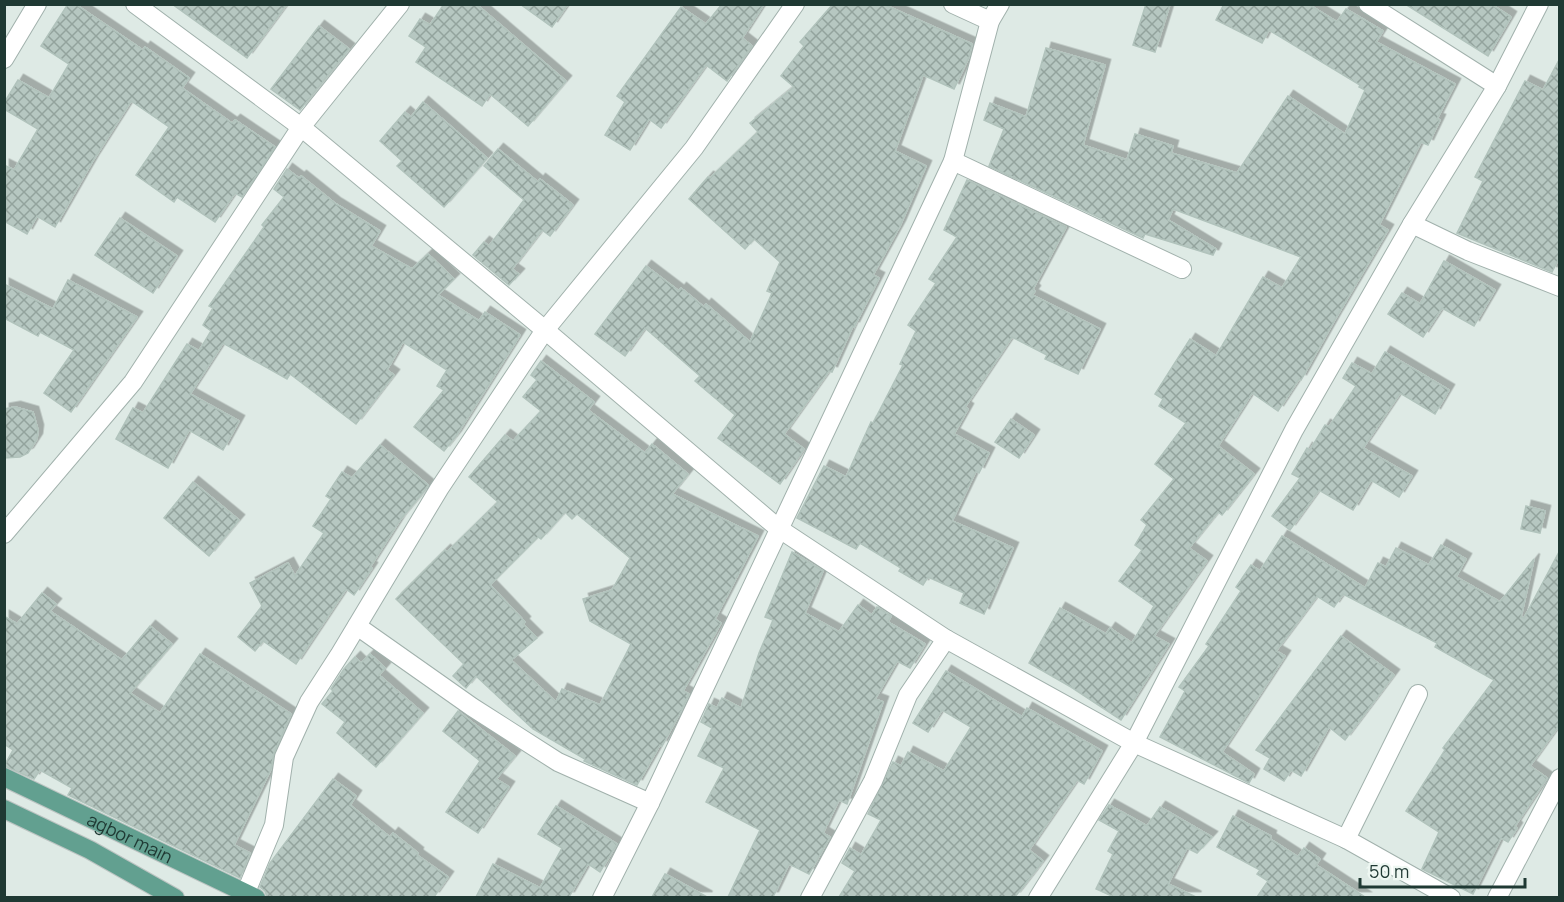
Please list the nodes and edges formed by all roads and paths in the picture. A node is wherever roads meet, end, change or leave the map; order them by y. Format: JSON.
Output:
{"nodes":[{"id":1,"x":37,"y":4,"type":"edge"},
{"id":2,"x":135,"y":4,"type":"edge"},
{"id":3,"x":400,"y":4,"type":"edge"},
{"id":4,"x":795,"y":4,"type":"edge"},
{"id":5,"x":953,"y":4,"type":"edge"},
{"id":6,"x":1000,"y":4,"type":"edge"},
{"id":7,"x":1368,"y":4,"type":"edge"},
{"id":8,"x":1539,"y":4,"type":"edge"},
{"id":9,"x":990,"y":21,"type":"junction"},
{"id":10,"x":4,"y":59,"type":"edge"},
{"id":11,"x":1497,"y":86,"type":"junction"},
{"id":12,"x":301,"y":127,"type":"junction"},
{"id":13,"x":953,"y":161,"type":"junction"},
{"id":14,"x":1412,"y":224,"type":"junction"},
{"id":15,"x":1182,"y":269,"type":"dead end"},
{"id":16,"x":1560,"y":287,"type":"edge"},
{"id":17,"x":545,"y":330,"type":"junction"},
{"id":18,"x":778,"y":528,"type":"junction"},
{"id":19,"x":4,"y":534,"type":"edge"},
{"id":20,"x":357,"y":626,"type":"junction"},
{"id":21,"x":946,"y":639,"type":"junction"},
{"id":22,"x":1418,"y":694,"type":"dead end"},
{"id":23,"x":1134,"y":743,"type":"junction"},
{"id":24,"x":4,"y":777,"type":"edge"},
{"id":25,"x":1560,"y":778,"type":"edge"},
{"id":26,"x":650,"y":803,"type":"junction"},
{"id":27,"x":4,"y":809,"type":"edge"},
{"id":28,"x":102,"y":825,"type":"junction"},
{"id":29,"x":1346,"y":839,"type":"junction"},
{"id":30,"x":90,"y":850,"type":"junction"},
{"id":31,"x":251,"y":895,"type":"edge"},
{"id":32,"x":175,"y":897,"type":"edge"},
{"id":33,"x":602,"y":897,"type":"edge"},
{"id":34,"x":810,"y":897,"type":"edge"},
{"id":35,"x":1038,"y":897,"type":"edge"},
{"id":36,"x":1451,"y":897,"type":"edge"},
{"id":37,"x":1497,"y":897,"type":"edge"}],
"edges":[{"from":1,"to":10,"type":"street"},
{"from":2,"to":12,"type":"street"},
{"from":3,"to":12,"type":"street"},
{"from":4,"to":17,"type":"street"},
{"from":5,"to":9,"type":"street"},
{"from":6,"to":9,"type":"street"},
{"from":7,"to":11,"type":"street"},
{"from":8,"to":11,"type":"street"},
{"from":9,"to":13,"type":"street"},
{"from":11,"to":14,"type":"street"},
{"from":12,"to":17,"type":"street"},
{"from":12,"to":19,"type":"street"},
{"from":13,"to":15,"type":"street"},
{"from":13,"to":18,"type":"street"},
{"from":14,"to":16,"type":"street"},
{"from":14,"to":23,"type":"street"},
{"from":17,"to":18,"type":"street"},
{"from":17,"to":20,"type":"street"},
{"from":18,"to":21,"type":"street"},
{"from":18,"to":26,"type":"street"},
{"from":20,"to":26,"type":"street"},
{"from":20,"to":31,"type":"street"},
{"from":21,"to":23,"type":"street"},
{"from":21,"to":34,"type":"street"},
{"from":22,"to":29,"type":"street"},
{"from":23,"to":29,"type":"street"},
{"from":23,"to":35,"type":"street"},
{"from":24,"to":28,"type":"main road","name":"agbor main"},
{"from":25,"to":37,"type":"street"},
{"from":26,"to":33,"type":"street"},
{"from":27,"to":30,"type":"main road","name":"agbor main"},
{"from":28,"to":30,"type":"main road"},
{"from":28,"to":31,"type":"main road","name":"agbor main"},
{"from":29,"to":36,"type":"street"},
{"from":30,"to":32,"type":"main road","name":"agbor main"}]}
